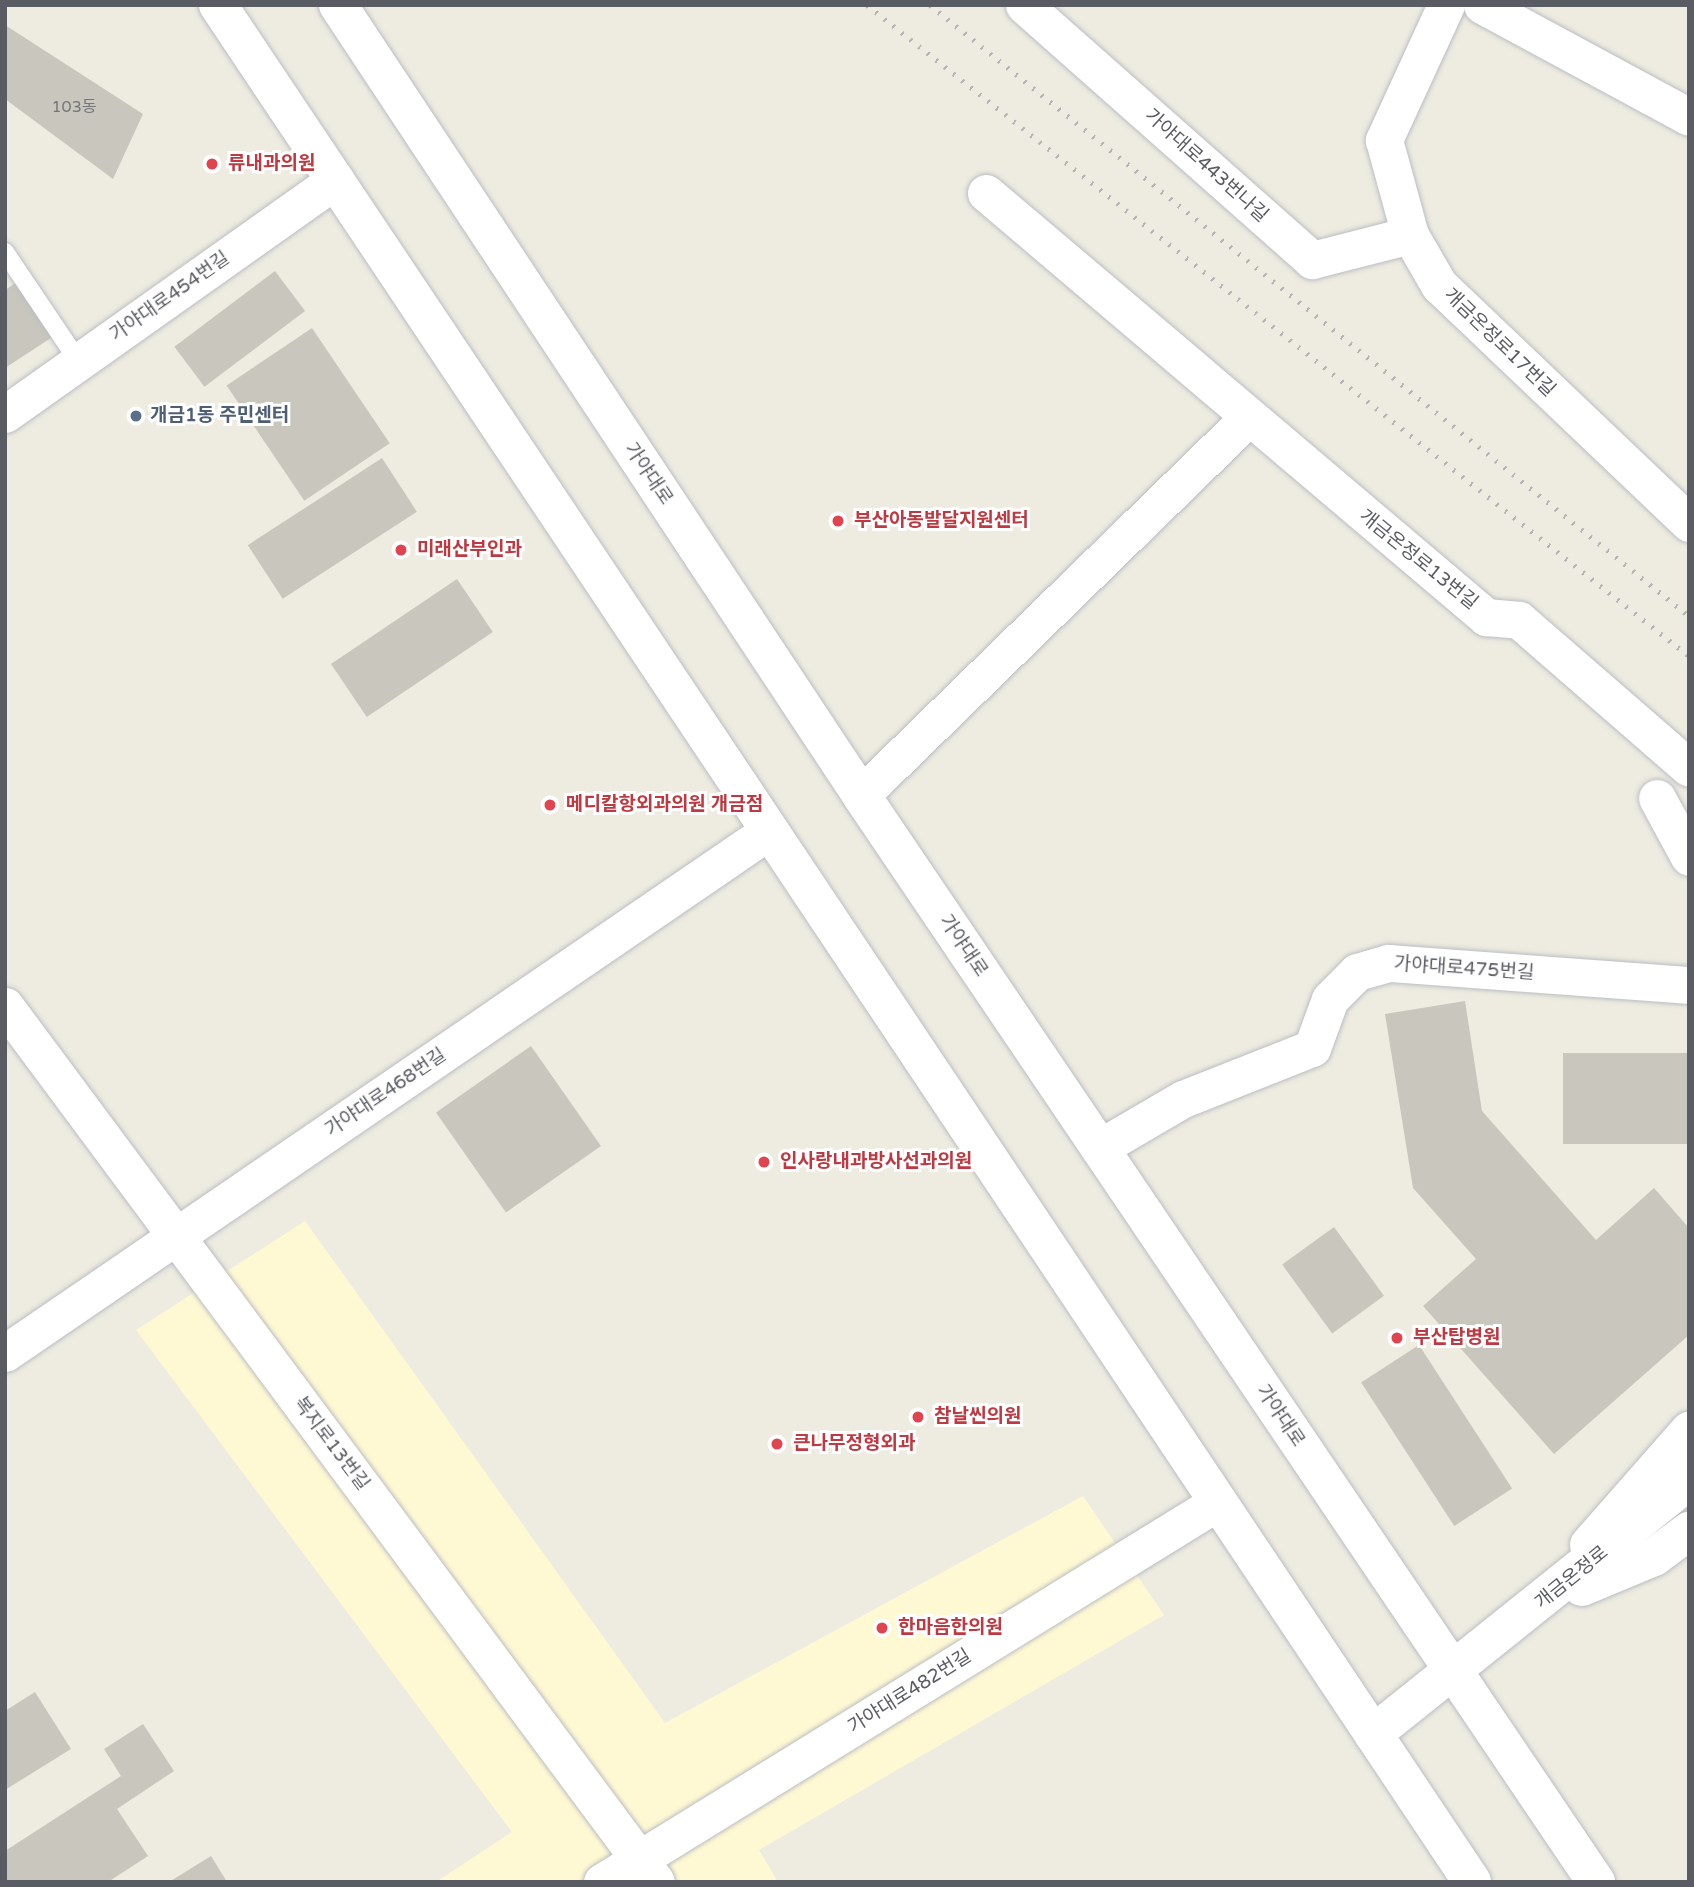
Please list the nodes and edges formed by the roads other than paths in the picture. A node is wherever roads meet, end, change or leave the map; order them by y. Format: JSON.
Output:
{"nodes":[{"id":1,"x":218,"y":5,"type":"edge"},
{"id":2,"x":338,"y":5,"type":"edge"},
{"id":3,"x":1024,"y":5,"type":"edge"},
{"id":4,"x":1446,"y":5,"type":"edge"},
{"id":5,"x":1482,"y":5,"type":"edge"},
{"id":6,"x":1689,"y":117,"type":"edge"},
{"id":7,"x":335,"y":180,"type":"junction"},
{"id":8,"x":986,"y":193,"type":"dead end"},
{"id":9,"x":1410,"y":234,"type":"junction"},
{"id":10,"x":5,"y":252,"type":"edge"},
{"id":11,"x":79,"y":362,"type":"junction"},
{"id":12,"x":5,"y":414,"type":"edge"},
{"id":13,"x":1247,"y":419,"type":"junction"},
{"id":14,"x":1689,"y":523,"type":"edge"},
{"id":15,"x":1689,"y":768,"type":"edge"},
{"id":16,"x":860,"y":795,"type":"junction"},
{"id":17,"x":1657,"y":798,"type":"dead end"},
{"id":18,"x":766,"y":833,"type":"junction"},
{"id":19,"x":1689,"y":857,"type":"edge"},
{"id":20,"x":1689,"y":985,"type":"edge"},
{"id":21,"x":5,"y":1006,"type":"edge"},
{"id":22,"x":1099,"y":1148,"type":"junction"},
{"id":23,"x":176,"y":1236,"type":"junction"},
{"id":24,"x":5,"y":1353,"type":"edge"},
{"id":25,"x":1689,"y":1431,"type":"edge"},
{"id":26,"x":1689,"y":1481,"type":"edge"},
{"id":27,"x":1218,"y":1502,"type":"junction"},
{"id":28,"x":1689,"y":1531,"type":"edge"},
{"id":29,"x":1538,"y":1606,"type":"junction"},
{"id":30,"x":1453,"y":1671,"type":"junction"},
{"id":31,"x":1373,"y":1734,"type":"junction"},
{"id":32,"x":649,"y":1870,"type":"edge"},
{"id":33,"x":602,"y":1882,"type":"edge"},
{"id":34,"x":1472,"y":1882,"type":"edge"},
{"id":35,"x":1596,"y":1882,"type":"edge"}],
"edges":[{"from":1,"to":7,"type":"main road"},
{"from":2,"to":16,"type":"main road","name":"가야대로"},
{"from":3,"to":9,"type":"street","name":"가야대로443번나길"},
{"from":4,"to":9,"type":"street","name":"개금온정로17번길"},
{"from":5,"to":6,"type":"street"},
{"from":7,"to":11,"type":"street","name":"가야대로454번길"},
{"from":7,"to":18,"type":"main road"},
{"from":8,"to":13,"type":"street","name":"개금온정로13번길"},
{"from":9,"to":14,"type":"street","name":"개금온정로17번길"},
{"from":10,"to":11,"type":"lane"},
{"from":11,"to":12,"type":"street","name":"가야대로454번길"},
{"from":13,"to":15,"type":"street","name":"개금온정로13번길"},
{"from":13,"to":16,"type":"street"},
{"from":16,"to":22,"type":"main road","name":"가야대로"},
{"from":17,"to":19,"type":"street"},
{"from":18,"to":23,"type":"street","name":"가야대로468번길"},
{"from":18,"to":27,"type":"main road"},
{"from":20,"to":22,"type":"street","name":"가야대로475번길"},
{"from":21,"to":23,"type":"street","name":"복지로13번길"},
{"from":22,"to":30,"type":"main road","name":"가야대로"},
{"from":23,"to":24,"type":"street","name":"가야대로468번길"},
{"from":23,"to":32,"type":"street","name":"복지로13번길"},
{"from":25,"to":29,"type":"main road"},
{"from":26,"to":29,"type":"main road","name":"개금온정로"},
{"from":27,"to":31,"type":"main road"},
{"from":27,"to":32,"type":"street","name":"가야대로482번길"},
{"from":28,"to":29,"type":"main road"},
{"from":29,"to":30,"type":"main road","name":"개금온정로"},
{"from":30,"to":31,"type":"main road","name":"개금온정로"},
{"from":30,"to":35,"type":"main road","name":"가야대로"},
{"from":31,"to":34,"type":"main road"},
{"from":32,"to":33,"type":"street","name":"가야대로482번길"}]}
